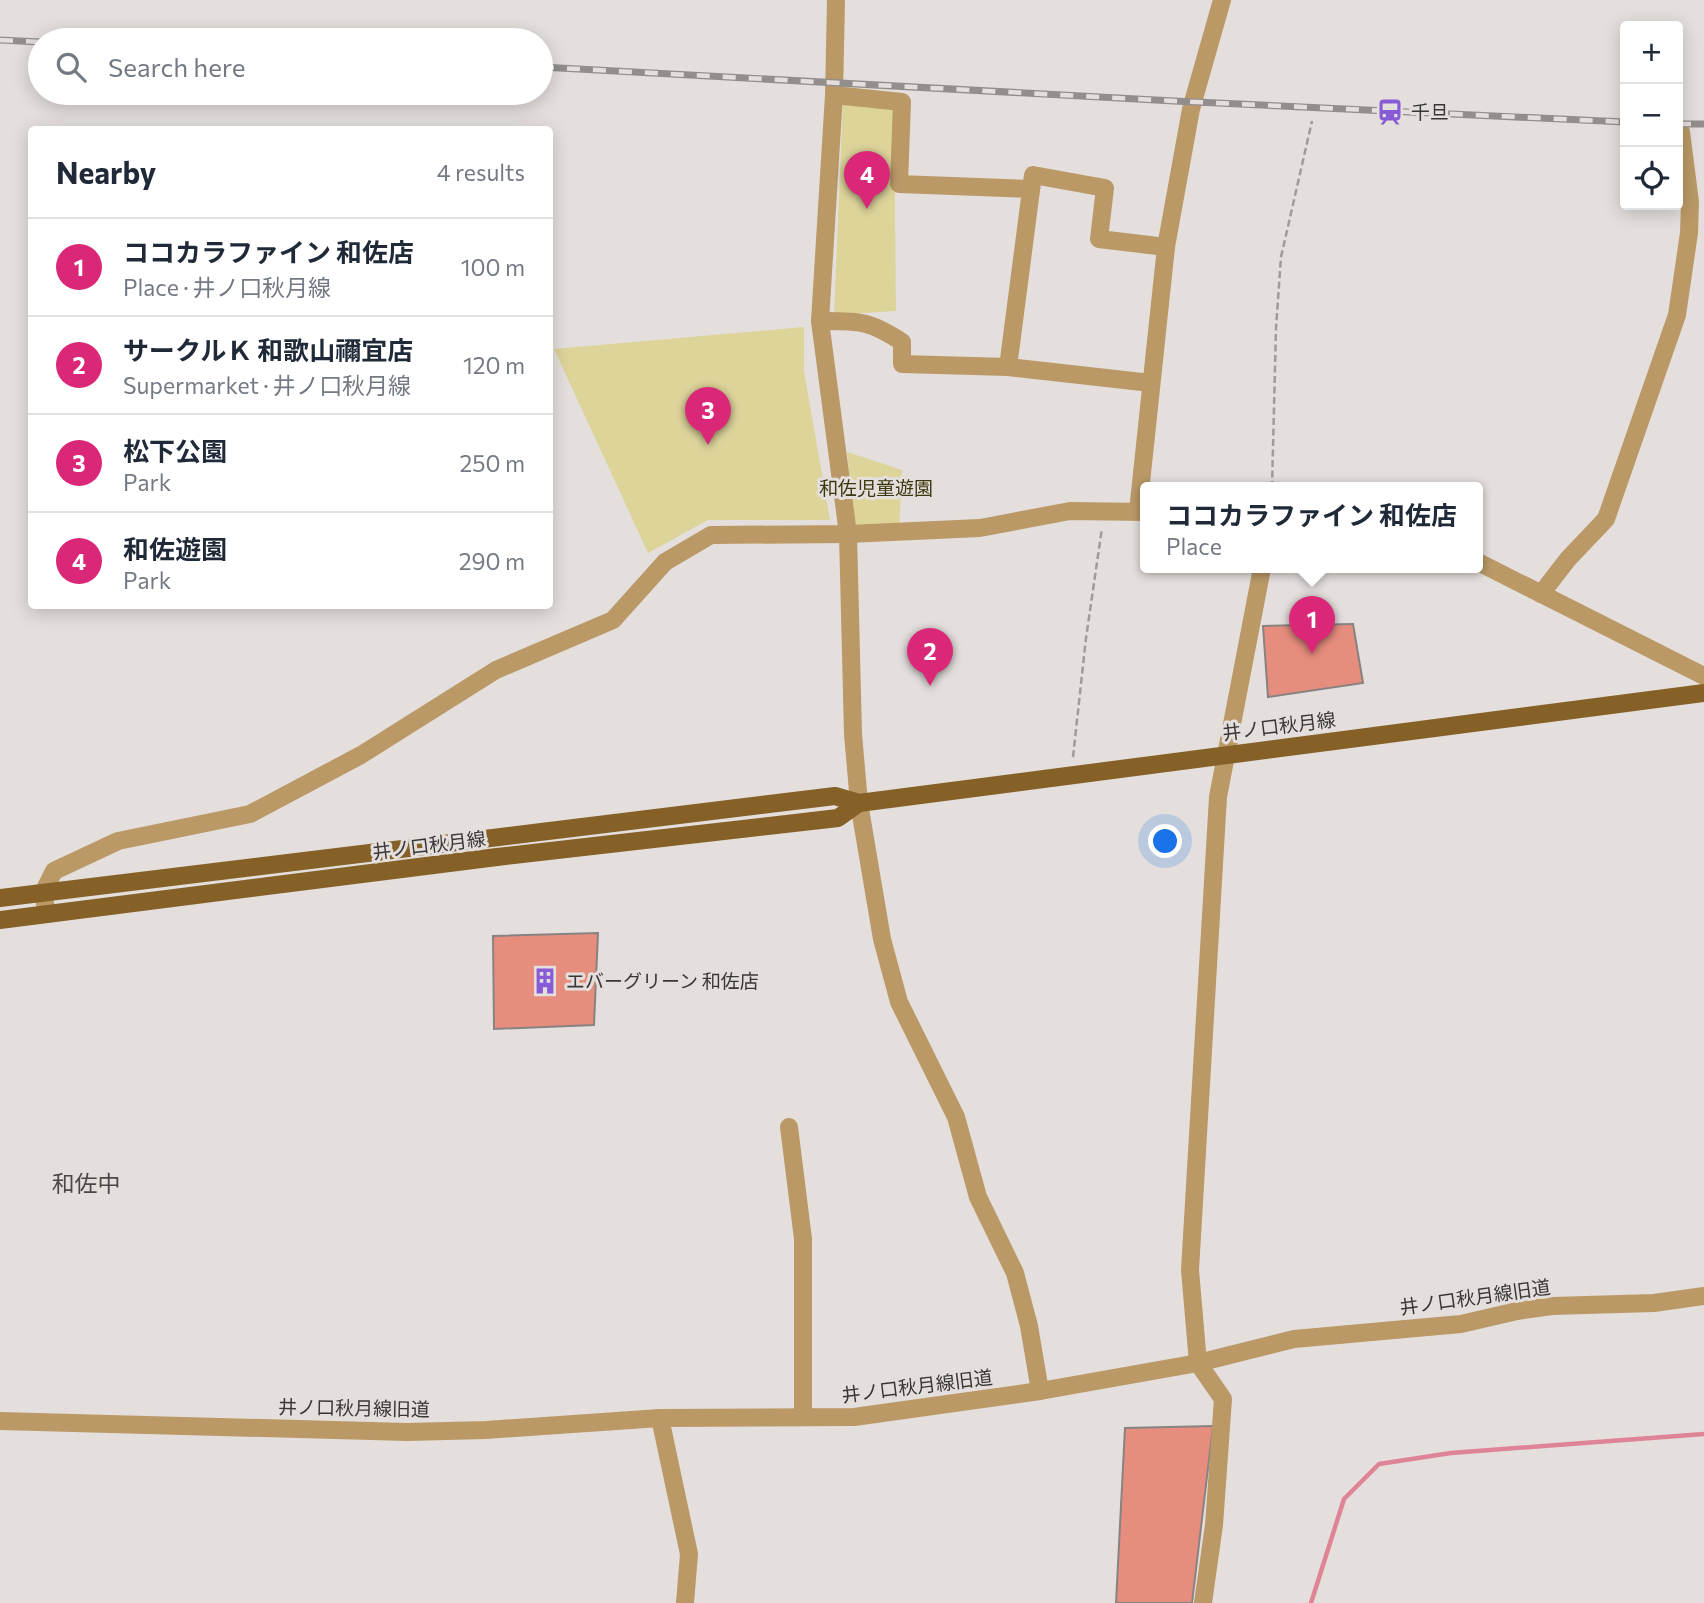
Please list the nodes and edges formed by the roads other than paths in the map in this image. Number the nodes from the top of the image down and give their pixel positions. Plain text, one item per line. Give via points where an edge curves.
1 (836, 0) edge
2 (1222, 0) edge
3 (834, 95) junction
4 (1683, 147) edge
5 (1031, 189) junction
6 (1166, 247) junction
7 (820, 321) junction
8 (1008, 367) junction
9 (1150, 383) junction
10 (1144, 482) edge
11 (1140, 512) edge
12 (848, 534) junction
13 (1483, 565) edge
14 (1261, 573) edge
15 (1541, 594) junction
16 (1704, 676) edge
17 (1704, 693) edge
18 (1226, 754) junction
19 (859, 803) junction
20 (43, 893) junction
21 (0, 898) edge
22 (47, 914) junction
23 (0, 920) edge
24 (789, 1127) dead end
25 (1704, 1296) edge
26 (1198, 1363) junction
27 (1040, 1391) junction
28 (803, 1417) junction
29 (660, 1418) junction
30 (0, 1421) edge
31 (685, 1603) edge
32 (1203, 1603) edge

1 - 3 street
2 - 6 street via 1191,109
3 - 5 street via 902,102 899,184
3 - 7 street
4 - 15 street via 1689,233 1676,315 1606,519
5 - 6 street via 1033,175 1105,188 1099,239
5 - 8 street
6 - 9 street
7 - 8 street via 860,321 883,330 902,342 902,364
7 - 12 street
8 - 9 street
9 - 10 street
11 - 12 street via 1070,511 980,528
12 - 19 street
12 - 20 street via 711,536 665,562 613,620 496,670 361,755 250,814 118,841 54,871
13 - 15 street
14 - 18 street
15 - 16 street
17 - 18 main road, 井ノ口秋月線
18 - 19 main road, 井ノ口秋月線
18 - 26 street via 1218,797 1190,1270
19 - 20 main road, 井ノ口秋月線 via 835,796
19 - 22 main road, 井ノ口秋月線 via 838,818
19 - 27 street via 882,939 899,1002 956,1117 978,1197 1015,1273
20 - 21 main road, 井ノ口秋月線
20 - 22 street
22 - 23 main road, 井ノ口秋月線
24 - 28 street via 803,1238
25 - 26 street, 井ノ口秋月線旧道 via 1654,1303 1552,1306 1461,1324 1294,1339
26 - 27 street, 井ノ口秋月線旧道
26 - 32 street via 1223,1399
27 - 28 street, 井ノ口秋月線旧道 via 854,1417
28 - 29 street, 井ノ口秋月線旧道
29 - 30 street, 井ノ口秋月線旧道 via 407,1432
29 - 31 street via 689,1554

